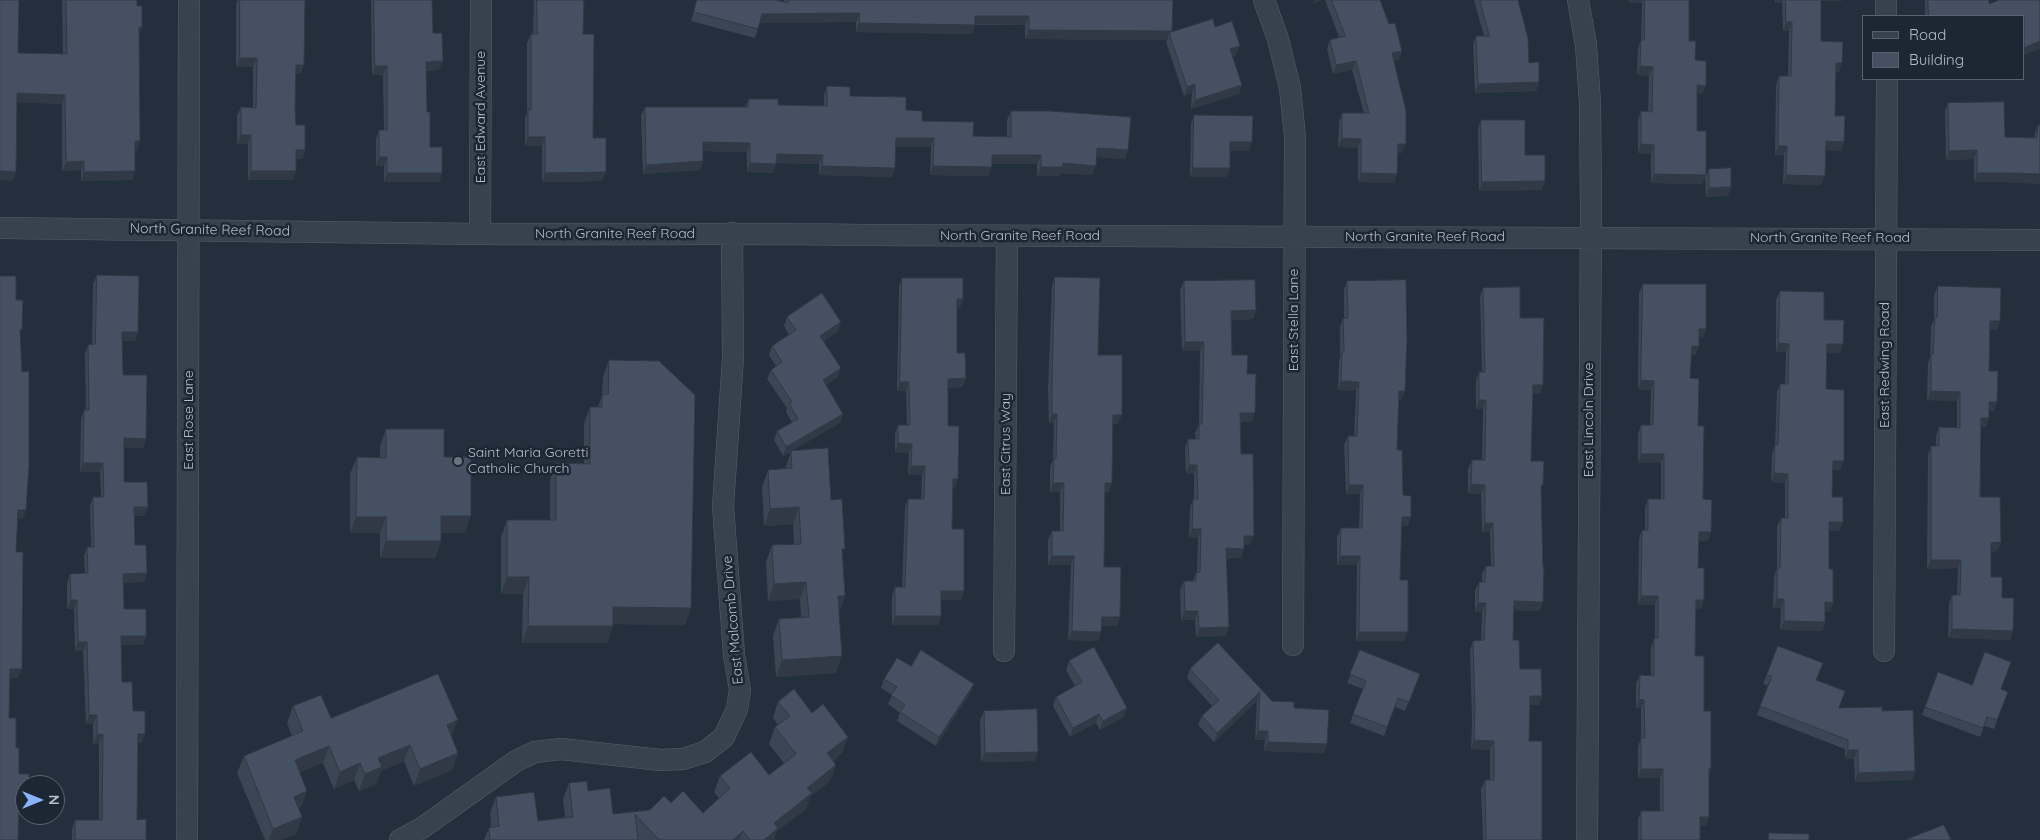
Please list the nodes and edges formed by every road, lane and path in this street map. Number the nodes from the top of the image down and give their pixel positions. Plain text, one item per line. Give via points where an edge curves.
1 (189, 0) edge
2 (481, 0) edge
3 (1264, 0) edge
4 (1578, 0) edge
5 (1886, 0) edge
6 (1886, 15) edge
7 (1887, 80) edge
8 (0, 228) edge
9 (189, 229) junction
10 (732, 233) junction
11 (480, 234) junction
12 (1006, 236) junction
13 (1294, 236) junction
14 (1590, 238) junction
15 (1886, 238) junction
16 (2040, 240) edge
17 (1293, 645) dead end
18 (1004, 651) dead end
19 (1884, 651) dead end
20 (187, 840) edge
21 (400, 840) edge
22 (1587, 840) edge

1 - 9 street, East Rose Lane
2 - 11 street, East Edward Avenue
3 - 13 street, East Stella Lane via 1290,88 1294,137
4 - 14 street, East Lincoln Drive via 1586,45 1590,104
5 - 6 street
7 - 15 street, East Redwing Road
8 - 9 street, North Granite Reef Road
9 - 11 street, North Granite Reef Road
9 - 20 street, East Rose Lane
10 - 11 street, North Granite Reef Road
10 - 12 street, North Granite Reef Road
10 - 21 street, East Malcomb Drive via 733,358 723,506 734,655 740,690 737,709 724,737 705,752 683,759 660,760 561,749 535,752 516,760 422,828
12 - 13 street, North Granite Reef Road
12 - 18 street, East Citrus Way
13 - 14 street, North Granite Reef Road
13 - 17 street, East Stella Lane
14 - 15 street, North Granite Reef Road
14 - 22 street, East Lincoln Drive
15 - 16 street, North Granite Reef Road
15 - 19 street, East Redwing Road

